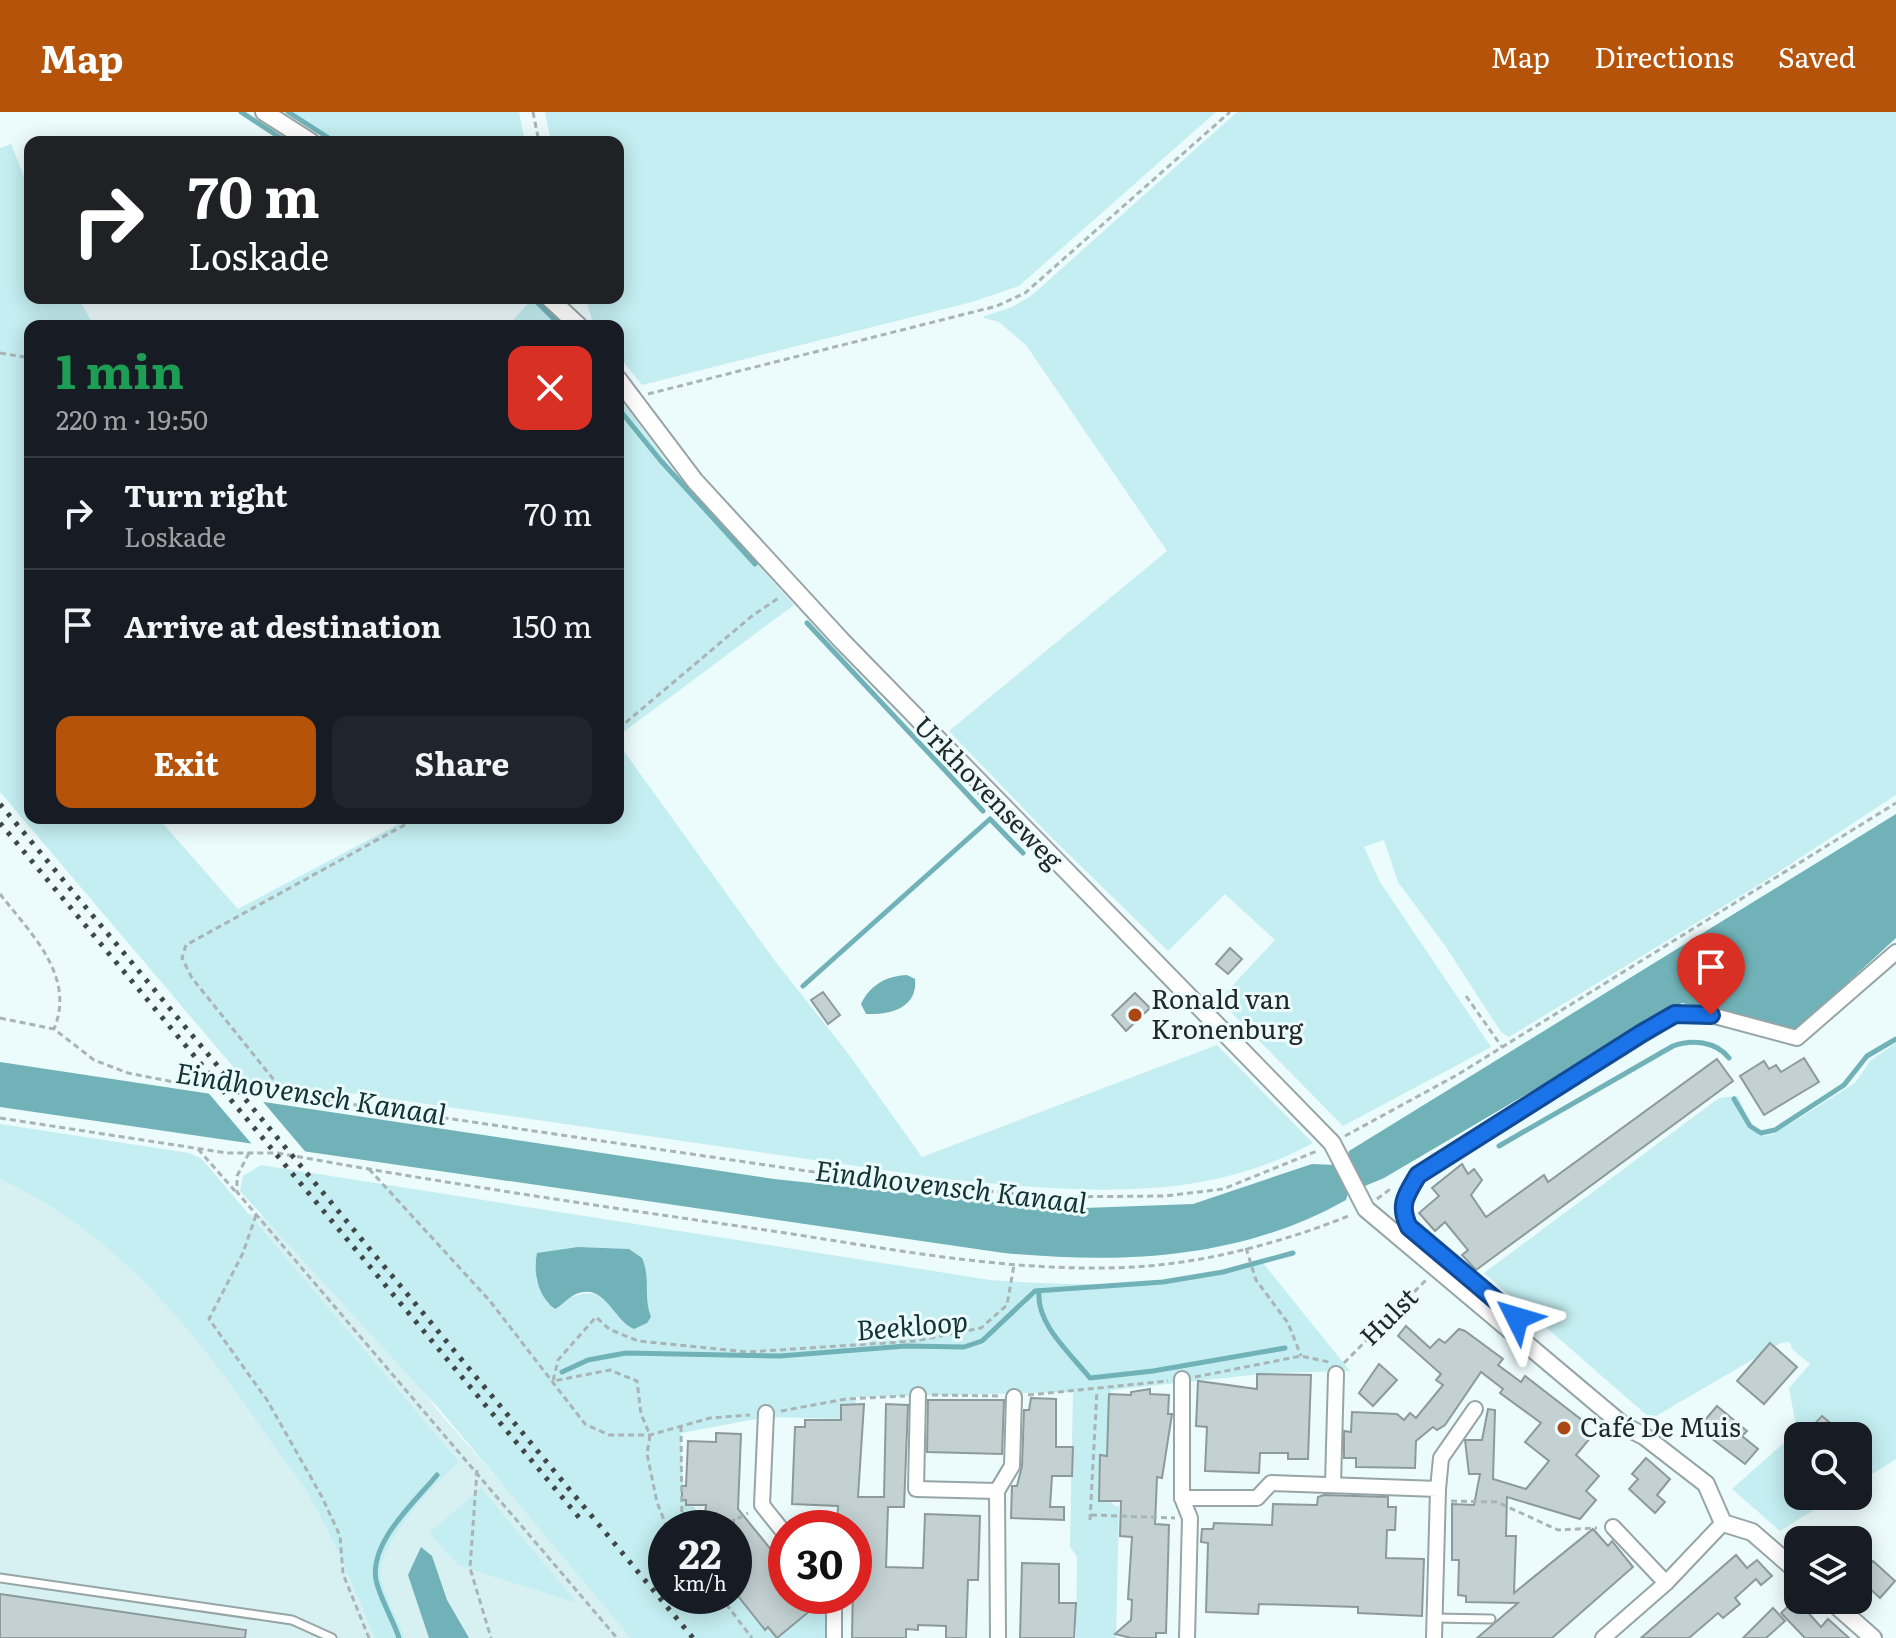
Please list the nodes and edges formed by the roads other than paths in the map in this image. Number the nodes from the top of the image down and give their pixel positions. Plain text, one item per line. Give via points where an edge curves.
1 (264, 112) edge
2 (302, 136) edge
3 (555, 304) edge
4 (573, 320) edge
5 (624, 387) edge
6 (1896, 952) edge
7 (1363, 1206) joint
8 (1518, 1336) junction
9 (1339, 1370) road end
10 (1182, 1379) road end
11 (918, 1395) road end
12 (1014, 1397) road end
13 (1475, 1409) dead end
14 (766, 1413) road end
15 (1333, 1484) junction
16 (997, 1491) junction
17 (1438, 1495) junction
18 (1182, 1498) junction
19 (768, 1512) edge
20 (1723, 1523) junction
21 (1613, 1527) road end
22 (1784, 1560) edge
23 (0, 1578) edge
24 (1666, 1583) junction
25 (834, 1614) edge
26 (1845, 1614) edge
27 (1434, 1618) junction
28 (1491, 1619) dead end
29 (1868, 1636) edge
30 (332, 1638) edge
31 (834, 1638) edge
32 (998, 1638) edge
33 (1187, 1638) edge
34 (1434, 1638) edge
35 (1603, 1638) edge

1 - 2 street
3 - 4 street
5 - 7 street, Urkhovenseweg via 695,481 794,589 1334,1146
6 - 8 street via 1797,1038 1711,1015 1675,1014 1418,1175 1403,1198 1402,1214 1409,1227 1517,1318
7 - 8 street, Hulst
8 - 20 street, Hulst via 1624,1426 1706,1484
9 - 15 street
10 - 18 street
11 - 16 street via 916,1489
12 - 16 street via 1012,1466
13 - 17 street via 1441,1458
14 - 19 street via 762,1505
15 - 17 street
15 - 18 street via 1271,1483 1257,1498
16 - 32 street
17 - 27 street
18 - 33 street via 1190,1518
20 - 22 street via 1752,1532
20 - 24 street
21 - 24 street
23 - 30 lane via 292,1620
24 - 35 street
25 - 31 street
26 - 29 street
27 - 28 lane
27 - 34 street

